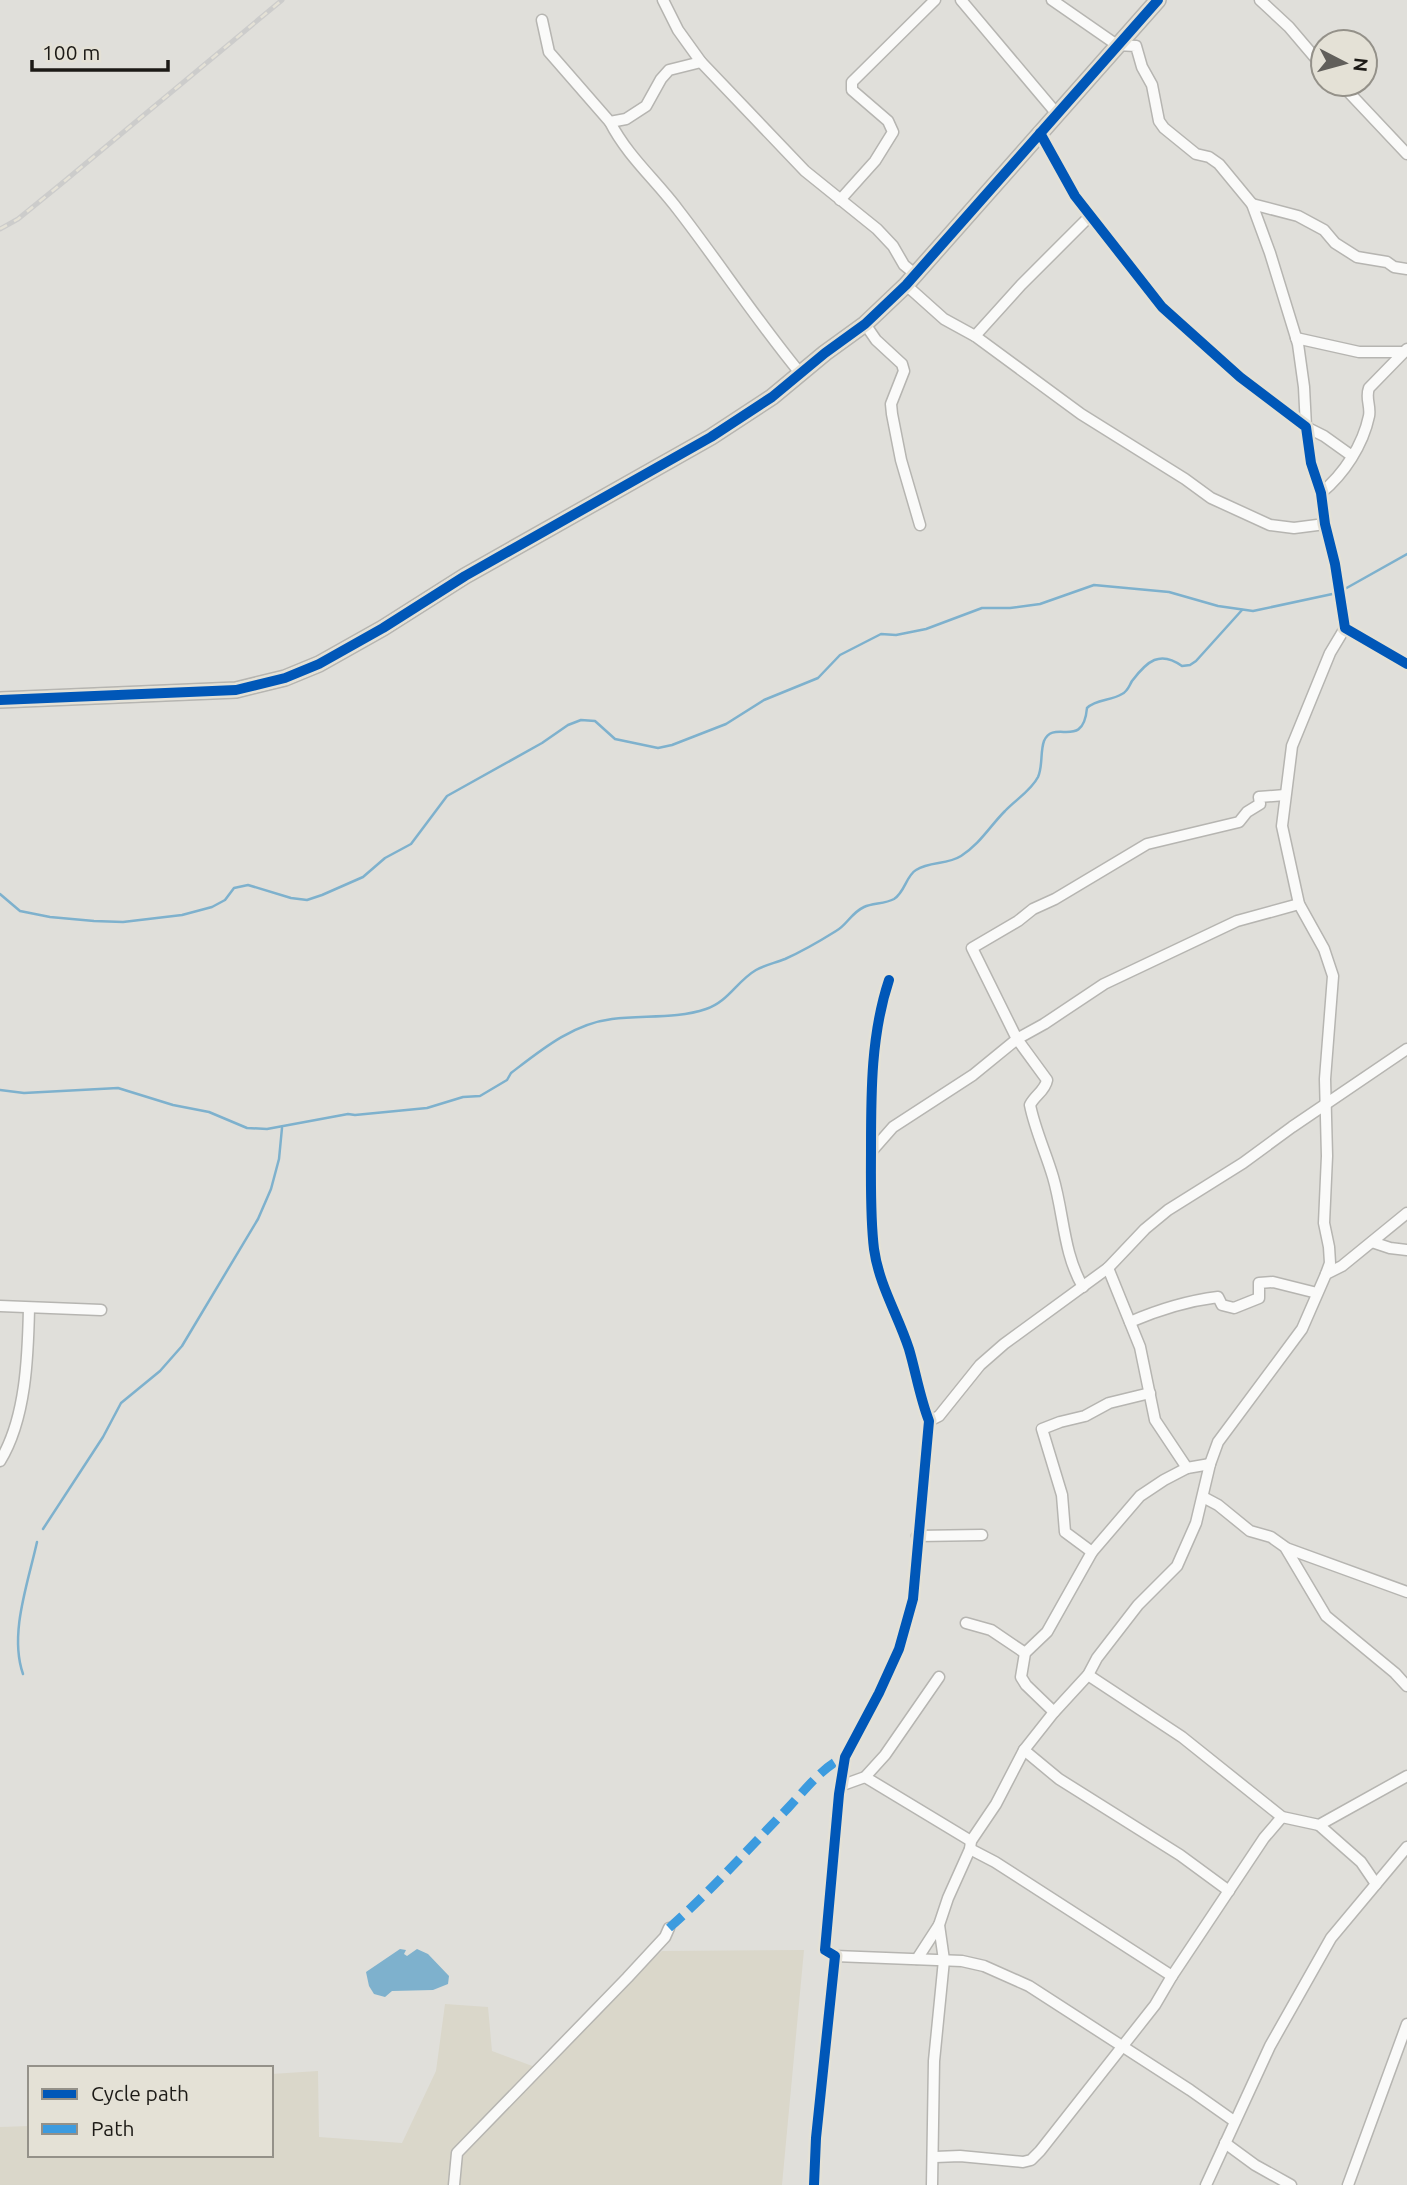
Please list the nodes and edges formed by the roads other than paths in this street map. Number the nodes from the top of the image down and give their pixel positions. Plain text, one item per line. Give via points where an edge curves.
1 (663, 0) edge
2 (935, 0) edge
3 (961, 0) edge
4 (1052, 0) edge
5 (1158, 0) edge
6 (1261, 0) edge
7 (541, 20) dead end
8 (1117, 45) junction
9 (1309, 50) edge
10 (701, 62) junction
11 (1354, 98) edge
12 (1057, 114) junction
13 (611, 122) junction
14 (1040, 133) junction
15 (1407, 154) edge
16 (840, 200) junction
17 (1252, 204) junction
18 (1091, 215) junction
19 (1407, 270) edge
20 (911, 279) junction
21 (865, 324) junction
22 (975, 336) junction
23 (1296, 338) junction
24 (1406, 350) edge
25 (800, 373) junction
26 (1306, 427) junction
27 (1352, 456) junction
28 (1321, 493) junction
29 (1325, 524) junction
30 (920, 525) dead end
31 (1345, 628) junction
32 (1407, 664) edge
33 (0, 699) edge
34 (1285, 794) junction
35 (1299, 904) junction
36 (889, 980) dead end
37 (1017, 1039) junction
38 (1404, 1053) edge
39 (1327, 1105) junction
40 (871, 1152) junction
41 (1407, 1213) edge
42 (1372, 1242) junction
43 (1407, 1250) edge
44 (1108, 1268) junction
45 (1326, 1274) junction
46 (1083, 1287) junction
47 (1317, 1293) junction
48 (0, 1306) edge
49 (29, 1308) junction
50 (101, 1310) dead end
51 (1130, 1322) junction
52 (1150, 1393) junction
53 (929, 1421) junction
54 (0, 1461) edge
55 (1210, 1464) junction
56 (1187, 1468) junction
57 (1203, 1497) junction
58 (982, 1535) dead end
59 (917, 1536) junction
60 (1285, 1548) junction
61 (1092, 1552) junction
62 (1407, 1592) edge
63 (966, 1623) dead end
64 (1025, 1653) junction
65 (1088, 1675) junction
66 (939, 1677) dead end
67 (1407, 1686) edge
68 (1055, 1712) junction
69 (1024, 1751) junction
70 (1407, 1776) edge
71 (864, 1777) junction
72 (841, 1786) junction
73 (1282, 1817) junction
74 (1319, 1825) junction
75 (970, 1845) junction
76 (1407, 1847) edge
77 (1376, 1884) junction
78 (1229, 1891) junction
79 (939, 1925) junction
80 (669, 1928) dead end
81 (835, 1956) junction
82 (917, 1959) junction
83 (944, 1960) junction
84 (1172, 1976) junction
85 (1407, 2025) edge
86 (1123, 2046) junction
87 (1234, 2121) junction
88 (1225, 2143) junction
89 (934, 2157) junction
90 (454, 2185) edge
91 (814, 2185) edge
92 (932, 2185) edge
93 (1206, 2185) edge
94 (1292, 2185) edge
95 (1348, 2185) edge

1 - 10 street
2 - 16 street via 852,82 852,89 888,121 893,132 875,161
3 - 12 street
4 - 8 street
5 - 8 street
6 - 9 street
7 - 13 street via 549,52
8 - 12 street
8 - 17 street via 1136,46 1164,128 1196,154 1219,164
10 - 13 street via 669,70 646,106 626,119
10 - 16 street via 805,171
11 - 15 street
12 - 14 street
13 - 25 street via 625,149 674,204
14 - 18 street via 1075,196
14 - 20 street
16 - 20 street via 877,229
17 - 19 street via 1308,221 1357,257
17 - 23 street
18 - 22 street
18 - 26 street via 1162,307 1240,377
20 - 21 street
20 - 22 street via 944,319
21 - 25 street
21 - 30 street via 904,371 891,404
22 - 29 street via 1081,414 1211,498 1270,525
23 - 24 street via 1359,352
23 - 26 street
24 - 27 street via 1366,393 1370,412
25 - 33 street via 711,437 465,576 383,628 285,678 236,690
26 - 27 street
26 - 28 street
27 - 28 street
28 - 29 street
29 - 31 street
31 - 32 street
31 - 34 street via 1292,746
34 - 35 street via 1282,826
34 - 37 street via 1259,797 1260,804 1239,822 1147,844 972,948
35 - 37 street via 1207,933 1104,984
35 - 39 street via 1333,976
36 - 40 street via 871,1076
37 - 40 street via 974,1075 893,1127
37 - 46 street via 1047,1080 1030,1105 1054,1179 1064,1237
38 - 39 street
39 - 44 street via 1168,1210
39 - 45 street
40 - 53 street via 873,1240 879,1271
41 - 42 street
42 - 43 street
42 - 45 street
44 - 46 street
44 - 51 street
45 - 47 street
46 - 53 street via 1004,1344 939,1416
47 - 51 street via 1259,1283 1259,1298 1234,1308 1222,1305 1218,1297 1162,1308
47 - 55 street via 1302,1329 1218,1442
48 - 49 street
49 - 50 street
49 - 54 street via 28,1362 15,1426
51 - 52 street
52 - 56 street via 1155,1420
52 - 61 street via 1042,1429 1062,1494 1065,1532
53 - 59 street
55 - 56 street
55 - 57 street
56 - 61 street via 1140,1496
57 - 60 street via 1250,1531 1271,1537
57 - 65 street via 1177,1566 1138,1605
58 - 59 street
59 - 72 street via 913,1599 899,1649 845,1757
60 - 62 street
60 - 67 street via 1326,1616
61 - 64 street via 1047,1632
63 - 64 street via 991,1630
64 - 68 street via 1021,1677
65 - 68 street
65 - 73 street via 1182,1737
66 - 71 street
68 - 69 street
69 - 75 street
69 - 78 street
70 - 74 street
71 - 72 street
71 - 75 street
72 - 81 street via 825,1941 825,1950
73 - 74 street
73 - 78 street
74 - 77 street via 1361,1862
75 - 79 street
75 - 84 street
76 - 77 street
77 - 87 street via 1331,1938
78 - 84 street
79 - 82 street
79 - 83 street
80 - 90 street via 627,1978 457,2153
81 - 82 street
81 - 91 street
82 - 83 street
83 - 86 street via 984,1966 1029,1986
83 - 89 street via 934,2061
84 - 86 street
85 - 95 street
86 - 87 street
86 - 89 street via 1031,2160
87 - 88 street
88 - 93 street
88 - 94 street
89 - 92 street

